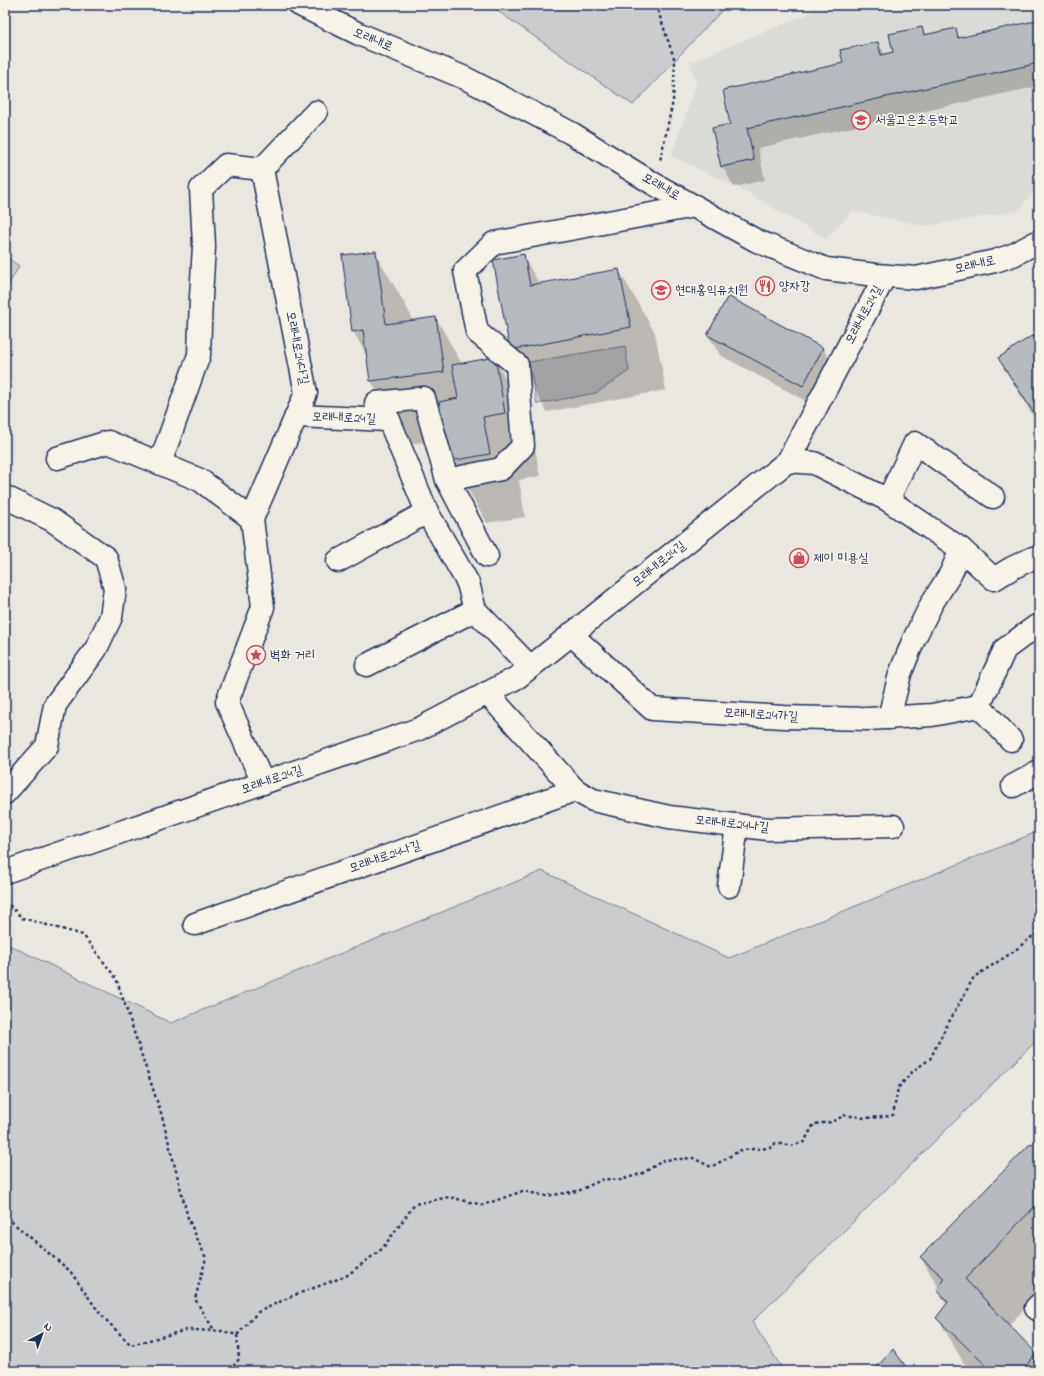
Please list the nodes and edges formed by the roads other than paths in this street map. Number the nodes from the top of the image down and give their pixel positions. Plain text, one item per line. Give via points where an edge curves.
1 (300, 5) edge
2 (316, 112) dead end
3 (262, 169) junction
4 (695, 206) junction
5 (1039, 241) edge
6 (885, 276) junction
7 (376, 403) dead end
8 (296, 416) junction
9 (57, 458) dead end
10 (788, 461) junction
11 (160, 463) junction
12 (447, 480) junction
13 (993, 497) dead end
14 (5, 498) edge
15 (888, 500) junction
16 (427, 512) junction
17 (252, 518) junction
18 (961, 549) junction
19 (487, 556) dead end
20 (1039, 558) edge
21 (338, 561) dead end
22 (475, 610) junction
23 (1039, 626) edge
24 (571, 634) junction
25 (367, 665) dead end
26 (530, 667) junction
27 (487, 693) junction
28 (979, 706) junction
29 (889, 718) junction
30 (1010, 740) dead end
31 (1039, 772) edge
32 (263, 783) junction
33 (1013, 786) dead end
34 (575, 790) junction
35 (5, 794) edge
36 (736, 825) junction
37 (893, 826) dead end
38 (5, 872) edge
39 (729, 886) dead end
40 (195, 924) dead end
41 (1039, 1305) edge
42 (1039, 1310) edge

1 - 4 street, 모래내로 via 359,34 465,78 571,133
2 - 3 street
3 - 8 street, 모래내로24다길 via 306,393
3 - 11 street via 226,165 201,189 204,246 199,355
4 - 6 street, 모래내로 via 757,241 826,269
4 - 12 street via 494,243 465,271 477,332 517,365 523,446 500,470
5 - 6 street, 모래내로 via 995,261 916,278
6 - 10 street, 모래내로24길
7 - 12 street via 424,398
8 - 16 street, 모래내로24길 via 389,420
8 - 17 street, 모래내로24다길
9 - 11 street via 108,442
10 - 15 street via 814,463
10 - 24 street, 모래내로24길
11 - 17 street via 200,480
12 - 19 street
13 - 15 street via 915,443
14 - 35 street via 52,520 106,558 115,589 111,617 96,649 55,706 47,746
15 - 18 street
16 - 21 street
16 - 22 street, 모래내로24길 via 468,583
17 - 32 street via 263,607 227,702
18 - 20 street via 994,579 1032,558
18 - 29 street via 951,573 914,639 900,674
22 - 25 street
22 - 26 street, 모래내로24길
23 - 28 street via 1005,649
24 - 26 street, 모래내로24길
24 - 29 street, 모래내로24가길 via 652,709 784,717
26 - 27 street, 모래내로24길 via 518,677
27 - 32 street, 모래내로24길 via 419,729
27 - 34 street, 모래내로24나길
28 - 29 street, 모래내로24가길 via 932,715
28 - 30 street
31 - 33 street
32 - 38 street, 모래내로24길
34 - 36 street, 모래내로24나길 via 593,800 670,817
34 - 40 street, 모래내로24나길
36 - 37 street, 모래내로24나길 via 768,829
36 - 39 street
41 - 42 street via 1036,1308

